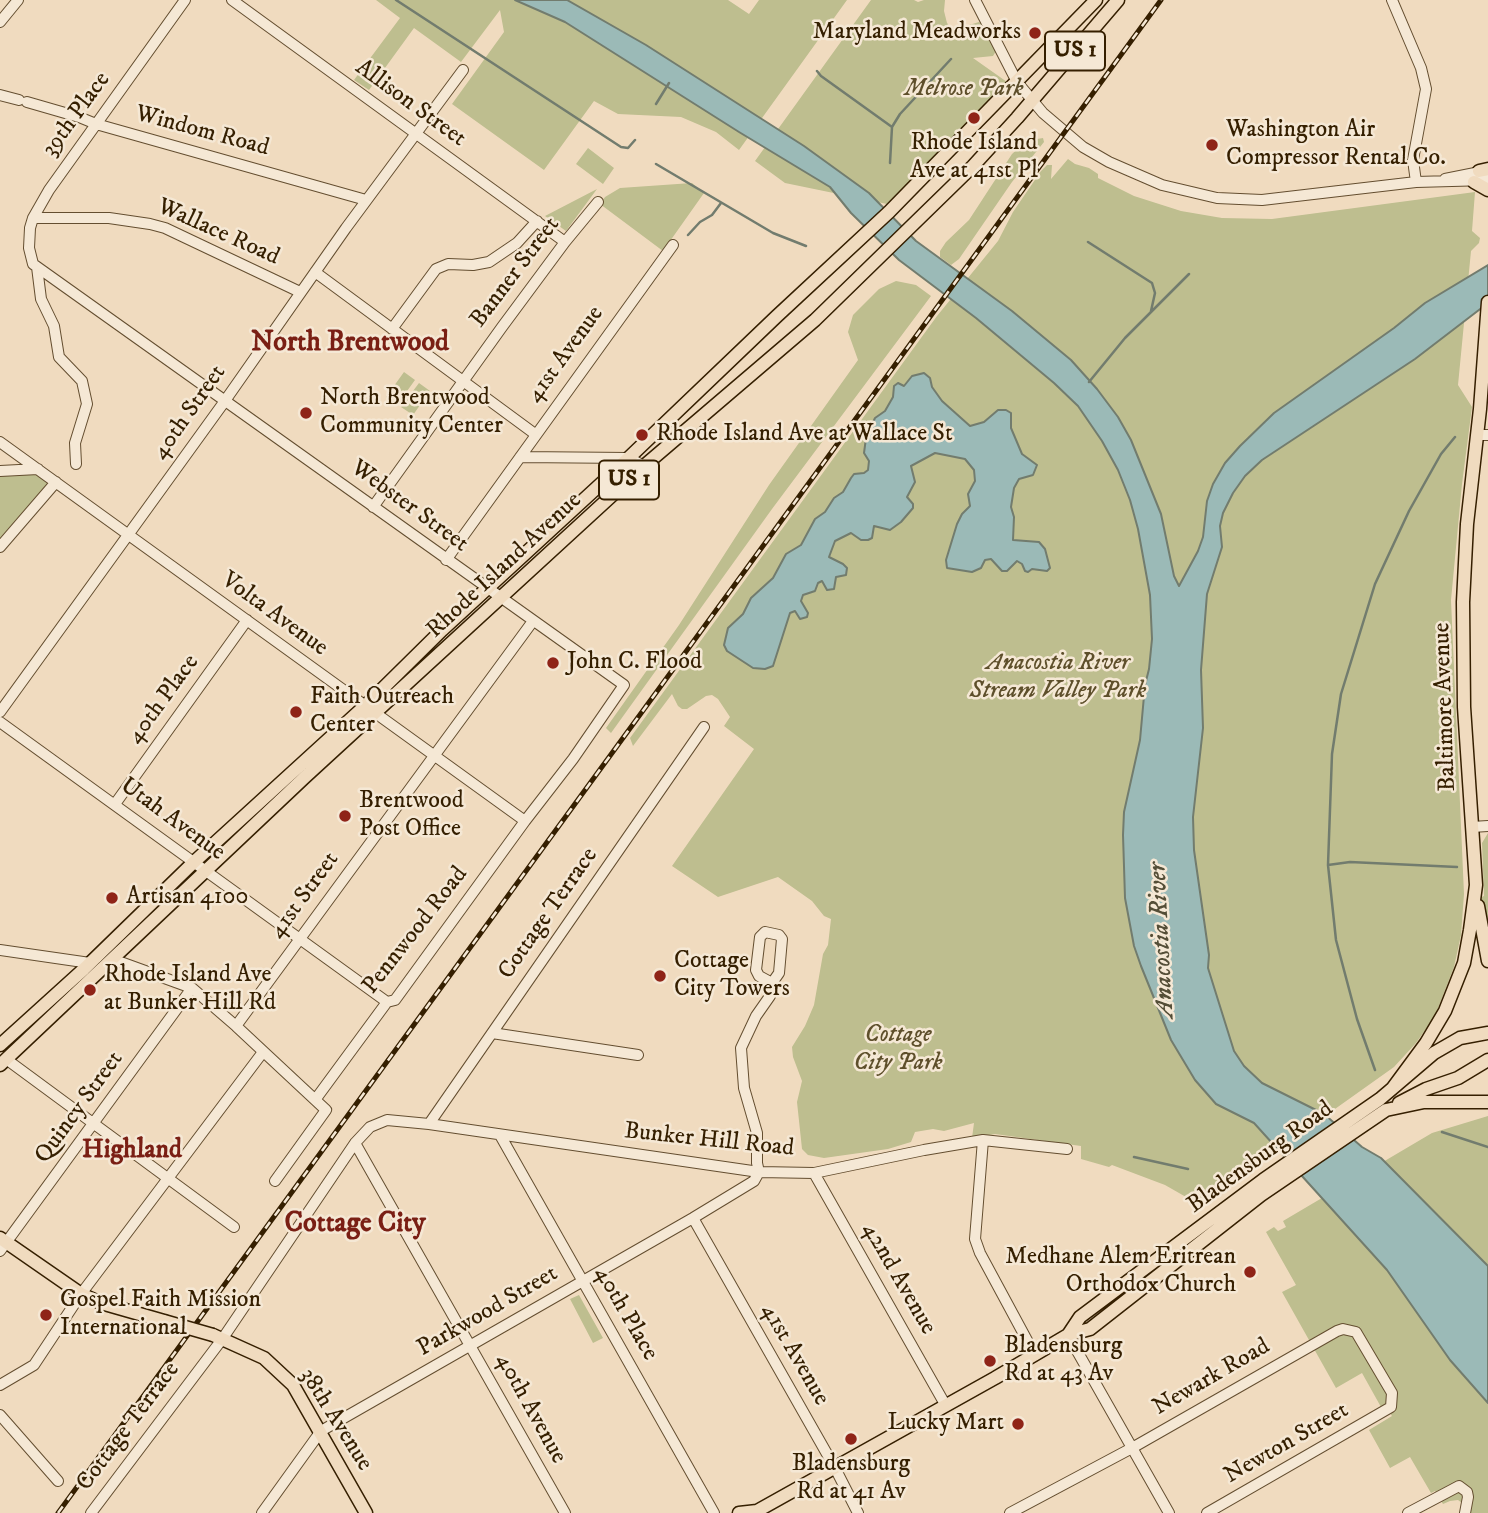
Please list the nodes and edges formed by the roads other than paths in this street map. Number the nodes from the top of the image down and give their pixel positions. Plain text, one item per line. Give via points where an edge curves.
1 (18, 0) edge
2 (185, 0) edge
3 (232, 0) edge
4 (975, 0) edge
5 (1118, 0) edge
6 (1392, 0) edge
7 (1092, 2) edge
8 (0, 22) edge
9 (463, 70) dead end
10 (1017, 82) junction
11 (0, 95) edge
12 (1032, 102) junction
13 (96, 124) junction
14 (416, 134) junction
15 (1483, 174) edge
16 (1416, 182) junction
17 (1488, 190) edge
18 (366, 200) junction
19 (598, 202) dead end
20 (33, 218) junction
21 (537, 221) junction
22 (565, 242) junction
23 (673, 245) dead end
24 (35, 266) junction
25 (315, 272) junction
26 (300, 292) junction
27 (1488, 302) edge
28 (392, 329) junction
29 (462, 381) junction
30 (226, 400) junction
31 (535, 434) junction
32 (1483, 435) edge
33 (0, 442) edge
34 (520, 457) junction
35 (629, 458) junction
36 (76, 464) dead end
37 (644, 466) junction
38 (38, 469) junction
39 (0, 471) edge
40 (56, 482) junction
41 (373, 507) junction
42 (128, 536) junction
43 (0, 547) edge
44 (446, 560) junction
45 (488, 589) junction
46 (502, 597) junction
47 (247, 620) junction
48 (533, 621) junction
49 (624, 685) joint
50 (370, 709) junction
51 (0, 712) edge
52 (0, 722) edge
53 (704, 727) dead end
54 (435, 754) junction
55 (115, 804) junction
56 (525, 821) junction
57 (1488, 826) edge
58 (1472, 827) junction
59 (194, 862) junction
60 (206, 871) junction
61 (1476, 885) junction
62 (299, 941) junction
63 (0, 950) edge
64 (112, 959) junction
65 (1488, 961) edge
66 (90, 963) junction
67 (772, 984) junction
68 (192, 988) junction
69 (387, 1002) junction
70 (236, 1026) junction
71 (492, 1033) junction
72 (1488, 1033) edge
73 (0, 1045) edge
74 (263, 1052) junction
75 (638, 1055) dead end
76 (1488, 1060) edge
77 (3, 1062) edge
78 (1392, 1089) junction
79 (315, 1100) junction
80 (1488, 1102) edge
81 (1386, 1110) junction
82 (1368, 1115) junction
83 (429, 1124) junction
84 (94, 1125) junction
85 (370, 1126) joint
86 (500, 1135) junction
87 (983, 1140) junction
88 (355, 1143) junction
89 (1067, 1149) dead end
90 (759, 1172) junction
91 (814, 1173) junction
92 (168, 1180) junction
93 (275, 1181) dead end
94 (693, 1218) junction
95 (234, 1227) dead end
96 (2, 1244) edge
97 (583, 1282) junction
98 (81, 1294) junction
99 (1068, 1335) junction
100 (218, 1337) junction
101 (471, 1345) junction
102 (1035, 1355) junction
103 (0, 1385) edge
104 (946, 1406) junction
105 (1388, 1411) joint
106 (0, 1415) edge
107 (321, 1431) junction
108 (1132, 1448) junction
109 (835, 1468) junction
110 (58, 1481) dead end
111 (757, 1512) edge
112 (91, 1513) edge
113 (262, 1513) edge
114 (366, 1513) edge
115 (565, 1513) edge
116 (714, 1513) edge
117 (739, 1513) edge
118 (858, 1513) edge
119 (1010, 1513) edge
120 (1168, 1513) edge
121 (1207, 1513) edge
122 (1408, 1513) edge
123 (1465, 1513) edge

1 - 8 street
2 - 13 street, 39th Place
3 - 14 street, Allison Street
4 - 10 street
5 - 12 main road, Rhode Island Avenue / US 1
6 - 16 street via 1426,89 1413,160
7 - 10 main road, Rhode Island Avenue / US 1
9 - 14 street, 40th Street
10 - 12 street
10 - 35 main road, Rhode Island Avenue / US 1 via 889,212
11 - 13 street, Windom Road
12 - 16 street via 1061,130 1109,162 1198,195 1284,199
12 - 37 main road, Rhode Island Avenue / US 1 via 973,166 814,320
13 - 18 street, Windom Road
13 - 20 street, 39th Place
14 - 18 street, 40th Street
14 - 21 street, Allison Street
15 - 16 street
15 - 17 main road
18 - 25 street, 40th Street
19 - 22 street, Banner Street
20 - 24 street, 39th Place via 29,248
20 - 26 street, Wallace Road via 109,218 165,228
21 - 22 street, Allison Street
21 - 28 street via 517,243 489,262 436,269
22 - 29 street, Banner Street
23 - 31 street, 41st Avenue
24 - 30 street, Webster Street
24 - 36 street, 39th Place via 59,357 82,382 87,404 75,443
25 - 26 street, 40th Street
25 - 28 street
26 - 30 street, 40th Street
27 - 32 main road, Baltimore Avenue
28 - 29 street
29 - 31 street
29 - 41 street, Banner Street
30 - 41 street, Webster Street
30 - 42 street, 40th Street
31 - 34 street, 41st Avenue
32 - 58 main road, Baltimore Avenue via 1467,524 1463,602
33 - 38 street, Volta Avenue
34 - 35 street
34 - 44 street, 41st Avenue
35 - 37 street
35 - 45 main road, Rhode Island Avenue / US 1
37 - 46 main road, Rhode Island Avenue / US 1
38 - 39 street
38 - 40 street, Volta Avenue
40 - 42 street, Volta Avenue
40 - 43 street
41 - 44 street, Webster Street
42 - 47 street, Volta Avenue
42 - 51 street, 40th Street
44 - 45 street, Webster Street
45 - 46 street, Webster Street
45 - 50 main road, Rhode Island Avenue / US 1 via 442,630
46 - 48 street, Webster Street
46 - 50 main road, Rhode Island Avenue / US 1
47 - 50 street, Volta Avenue
47 - 55 street, 40th Place
48 - 49 street, Webster Street
48 - 54 street, 41st Street
49 - 56 street, Pennwood Road
50 - 54 street, Volta Avenue
50 - 59 main road, Rhode Island Avenue / US 1
50 - 60 main road, Rhode Island Avenue / US 1
52 - 55 street, Utah Avenue
53 - 71 street, Cottage Terrace
54 - 56 street, Volta Avenue
54 - 62 street, 41st Street
55 - 59 street, Utah Avenue
56 - 69 street, Pennwood Road via 395,1000
57 - 58 street
58 - 61 main road, Baltimore Avenue
59 - 60 street, Utah Avenue
59 - 66 main road, Rhode Island Avenue / US 1
60 - 62 street, Utah Avenue
60 - 64 main road, Rhode Island Avenue / US 1
61 - 65 main road
61 - 78 main road, Baltimore Avenue via 1466,951 1451,1000
62 - 69 street, Utah Avenue
62 - 70 street, 41st Street
63 - 66 street
64 - 68 street
64 - 77 main road, Rhode Island Avenue / US 1
66 - 73 main road, Rhode Island Avenue / US 1
67 - 67 street via 779,973 782,939 765,932 760,937 756,970
67 - 90 street via 741,1048 744,1087 757,1133
68 - 70 street
68 - 84 street, Quincy Street
69 - 79 street, Pennwood Road
70 - 74 street
71 - 75 street
71 - 83 street, Cottage Terrace
72 - 78 main road, Bladensburg Road via 1446,1045
74 - 79 street
74 - 92 street
76 - 81 main road
77 - 84 street
78 - 82 main road, Bladensburg Road
79 - 93 street via 326,1110
80 - 81 main road, Bladensburg Road via 1424,1102
81 - 82 main road, Bladensburg Road
82 - 99 main road, Bladensburg Road via 1282,1174 1090,1329
83 - 85 street, Bunker Hill Road via 387,1120
83 - 86 street, Bunker Hill Road
84 - 92 street
84 - 96 street, Quincy Street
85 - 88 street, Cottage Terrace
86 - 90 street, Bunker Hill Road
86 - 97 street, 40th Place
87 - 89 street, Bunker Hill Road
87 - 91 street, Bunker Hill Road
87 - 102 street via 975,1239
88 - 100 street, Cottage Terrace
88 - 101 street, 40th Avenue
90 - 91 street, Bunker Hill Road
90 - 94 street, Parkwood Street via 754,1181
91 - 104 street, 42nd Avenue
92 - 95 street
92 - 98 street
94 - 97 street, Parkwood Street
94 - 109 street, 41st Avenue
96 - 98 main road, 38th Avenue
97 - 101 street, Parkwood Street
97 - 116 street, 40th Place
98 - 100 main road, 38th Avenue, bridge
98 - 103 street via 34,1365
99 - 102 main road, Bladensburg Road
99 - 108 street
100 - 107 main road, 38th Avenue via 264,1358 280,1372
100 - 112 street, Cottage Terrace
101 - 107 street, Parkwood Street
101 - 115 street, 40th Avenue
102 - 104 main road, Bladensburg Road
104 - 109 main road, Bladensburg Road
105 - 108 street, Newark Road via 1392,1393 1359,1336 1343,1329
105 - 121 street, Newton Street
106 - 110 street
107 - 113 street, Parkwood Street
107 - 114 main road, 38th Avenue
108 - 119 street, Newark Road
108 - 120 street
109 - 111 main road, Bladensburg Road
109 - 118 street, 41st Avenue
111 - 117 main road, Bladensburg Road
122 - 123 street via 1455,1486 1467,1492

